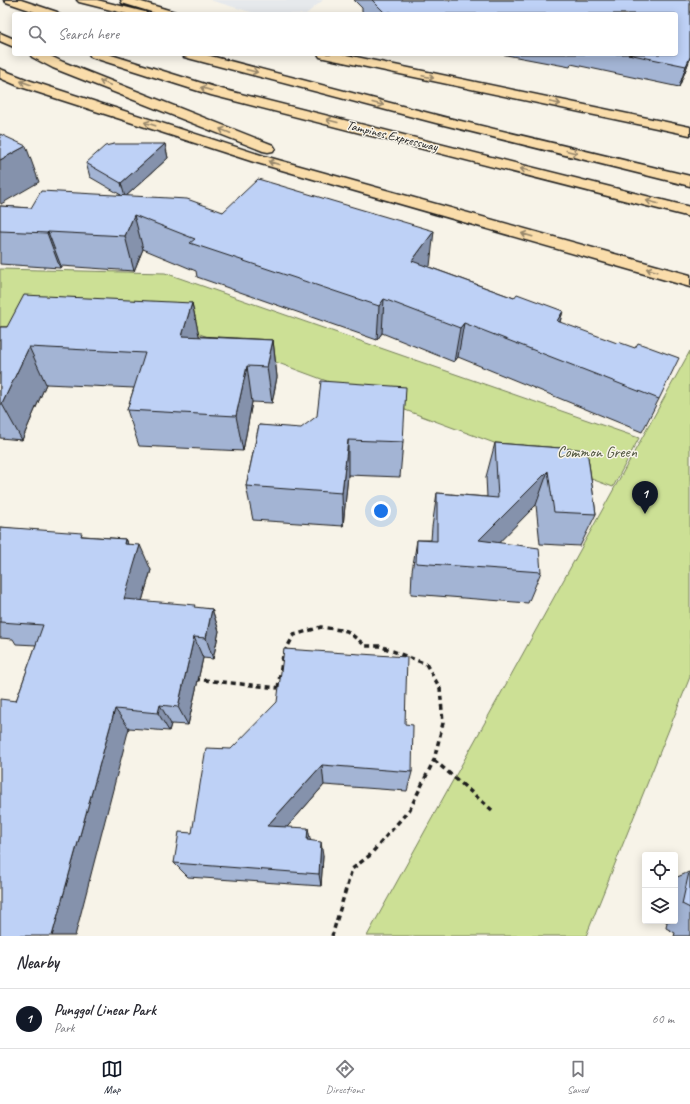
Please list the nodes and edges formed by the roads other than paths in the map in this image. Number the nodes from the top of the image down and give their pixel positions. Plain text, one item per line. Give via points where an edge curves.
1 (10, 0) edge
2 (83, 0) edge
3 (123, 0) edge
4 (47, 12) edge
5 (133, 12) edge
6 (164, 12) edge
7 (0, 37) edge
8 (12, 43) edge
9 (40, 56) edge
10 (101, 56) edge
11 (196, 56) edge
12 (334, 56) edge
13 (0, 73) edge
14 (690, 131) edge
15 (690, 181) edge
16 (690, 212) edge
17 (459, 216) junction
18 (690, 281) edge

1 - 4 highway
2 - 5 highway
3 - 6 highway
7 - 8 highway
17 -> 9 highway via 301,161
16 -> 10 highway, Tampines Expressway via 216,92
11 -> 15 highway, Tampines Expressway
12 -> 14 highway
17 -> 13 highway via 259,159
18 -> 17 highway

